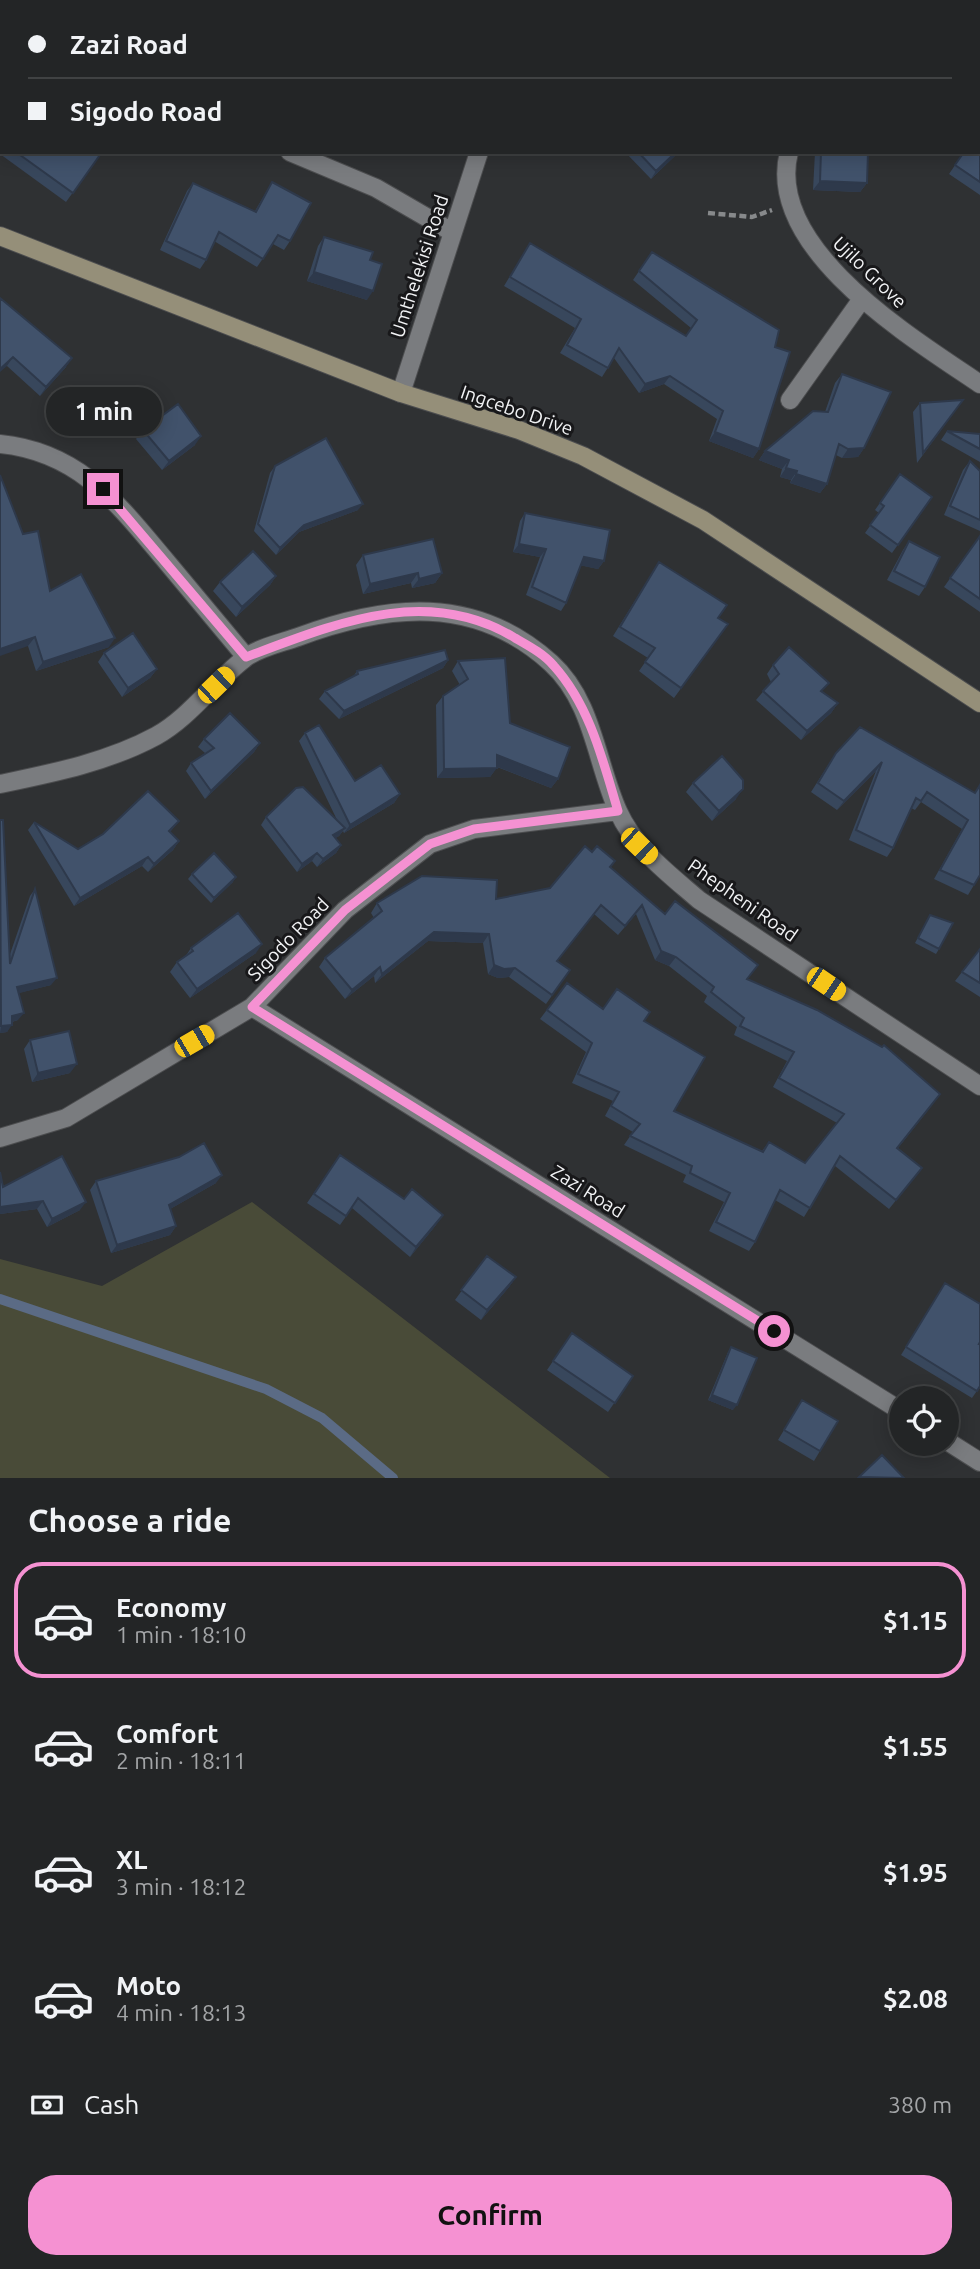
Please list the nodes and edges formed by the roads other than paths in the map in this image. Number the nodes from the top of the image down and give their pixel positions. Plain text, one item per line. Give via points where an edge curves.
1 (295, 154) edge
2 (478, 154) edge
3 (789, 154) edge
4 (452, 232) junction
5 (0, 236) edge
6 (862, 299) junction
7 (980, 384) edge
8 (401, 393) junction
9 (790, 400) dead end
10 (0, 444) edge
11 (246, 657) junction
12 (980, 703) edge
13 (0, 784) edge
14 (618, 811) junction
15 (252, 1007) junction
16 (980, 1086) edge
17 (0, 1138) edge
18 (889, 1404) edge
19 (959, 1449) edge
20 (980, 1462) edge

1 - 4 street via 376,188
2 - 4 street, Umthelekisi Road
3 - 6 street, Ujilo Grove via 788,183 797,219 812,244
4 - 8 street, Umthelekisi Road
5 - 8 main road, Ingcebo Drive
6 - 7 street, Ujilo Grove
6 - 9 street
8 - 12 main road, Ingcebo Drive via 555,444 674,503
10 - 11 street via 30,447 58,459 103,489
11 - 13 street, Phepheni Road via 159,735 117,754
11 - 14 street, Phepheni Road via 319,629 380,614 440,610 470,616 502,630 554,665 595,736
14 - 15 street, Sigodo Road via 474,829 430,844 345,910
14 - 16 street, Phepheni Road via 639,846 699,900
15 - 17 street, Sigodo Road via 66,1118
15 - 18 street, Zazi Road
19 - 20 street

